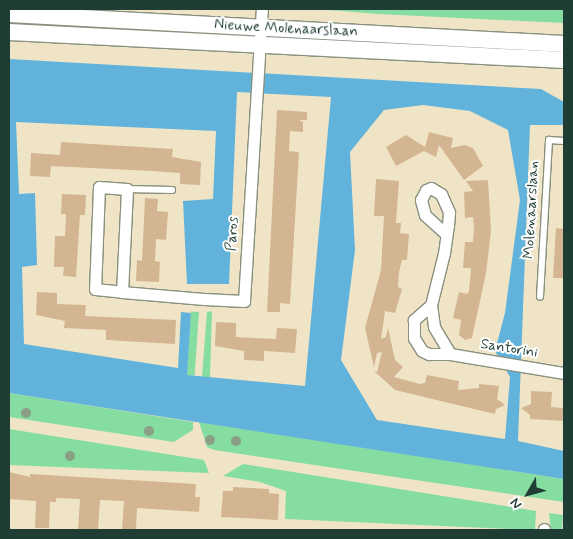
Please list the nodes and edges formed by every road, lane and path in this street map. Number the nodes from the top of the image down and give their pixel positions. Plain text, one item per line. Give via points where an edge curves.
1 (262, 9) edge
2 (9, 14) edge
3 (261, 28) junction
4 (9, 32) edge
5 (564, 44) edge
6 (260, 46) junction
7 (564, 60) edge
8 (564, 141) edge
9 (127, 189) junction
10 (172, 190) dead end
11 (446, 234) dead end
12 (122, 292) junction
13 (540, 297) dead end
14 (431, 305) junction
15 (450, 354) junction
16 (564, 372) edge

1 - 3 street, Paros
2 - 3 street, Nieuwe Molenaarslaan
3 - 5 street, Nieuwe Molenaarslaan
3 - 6 street, Paros
4 - 6 street, Nieuwe Molenaarslaan
6 - 7 street, Nieuwe Molenaarslaan
6 - 12 street, Paros via 244,301
8 - 13 lane, Molenaarslaan via 549,140
9 - 10 lane, Paros
9 - 12 street
9 - 12 street, Paros via 99,187 95,289
11 - 14 street
14 - 15 street via 434,327
14 - 15 street, Santorini via 414,320 414,338 422,351
15 - 16 street, Santorini

